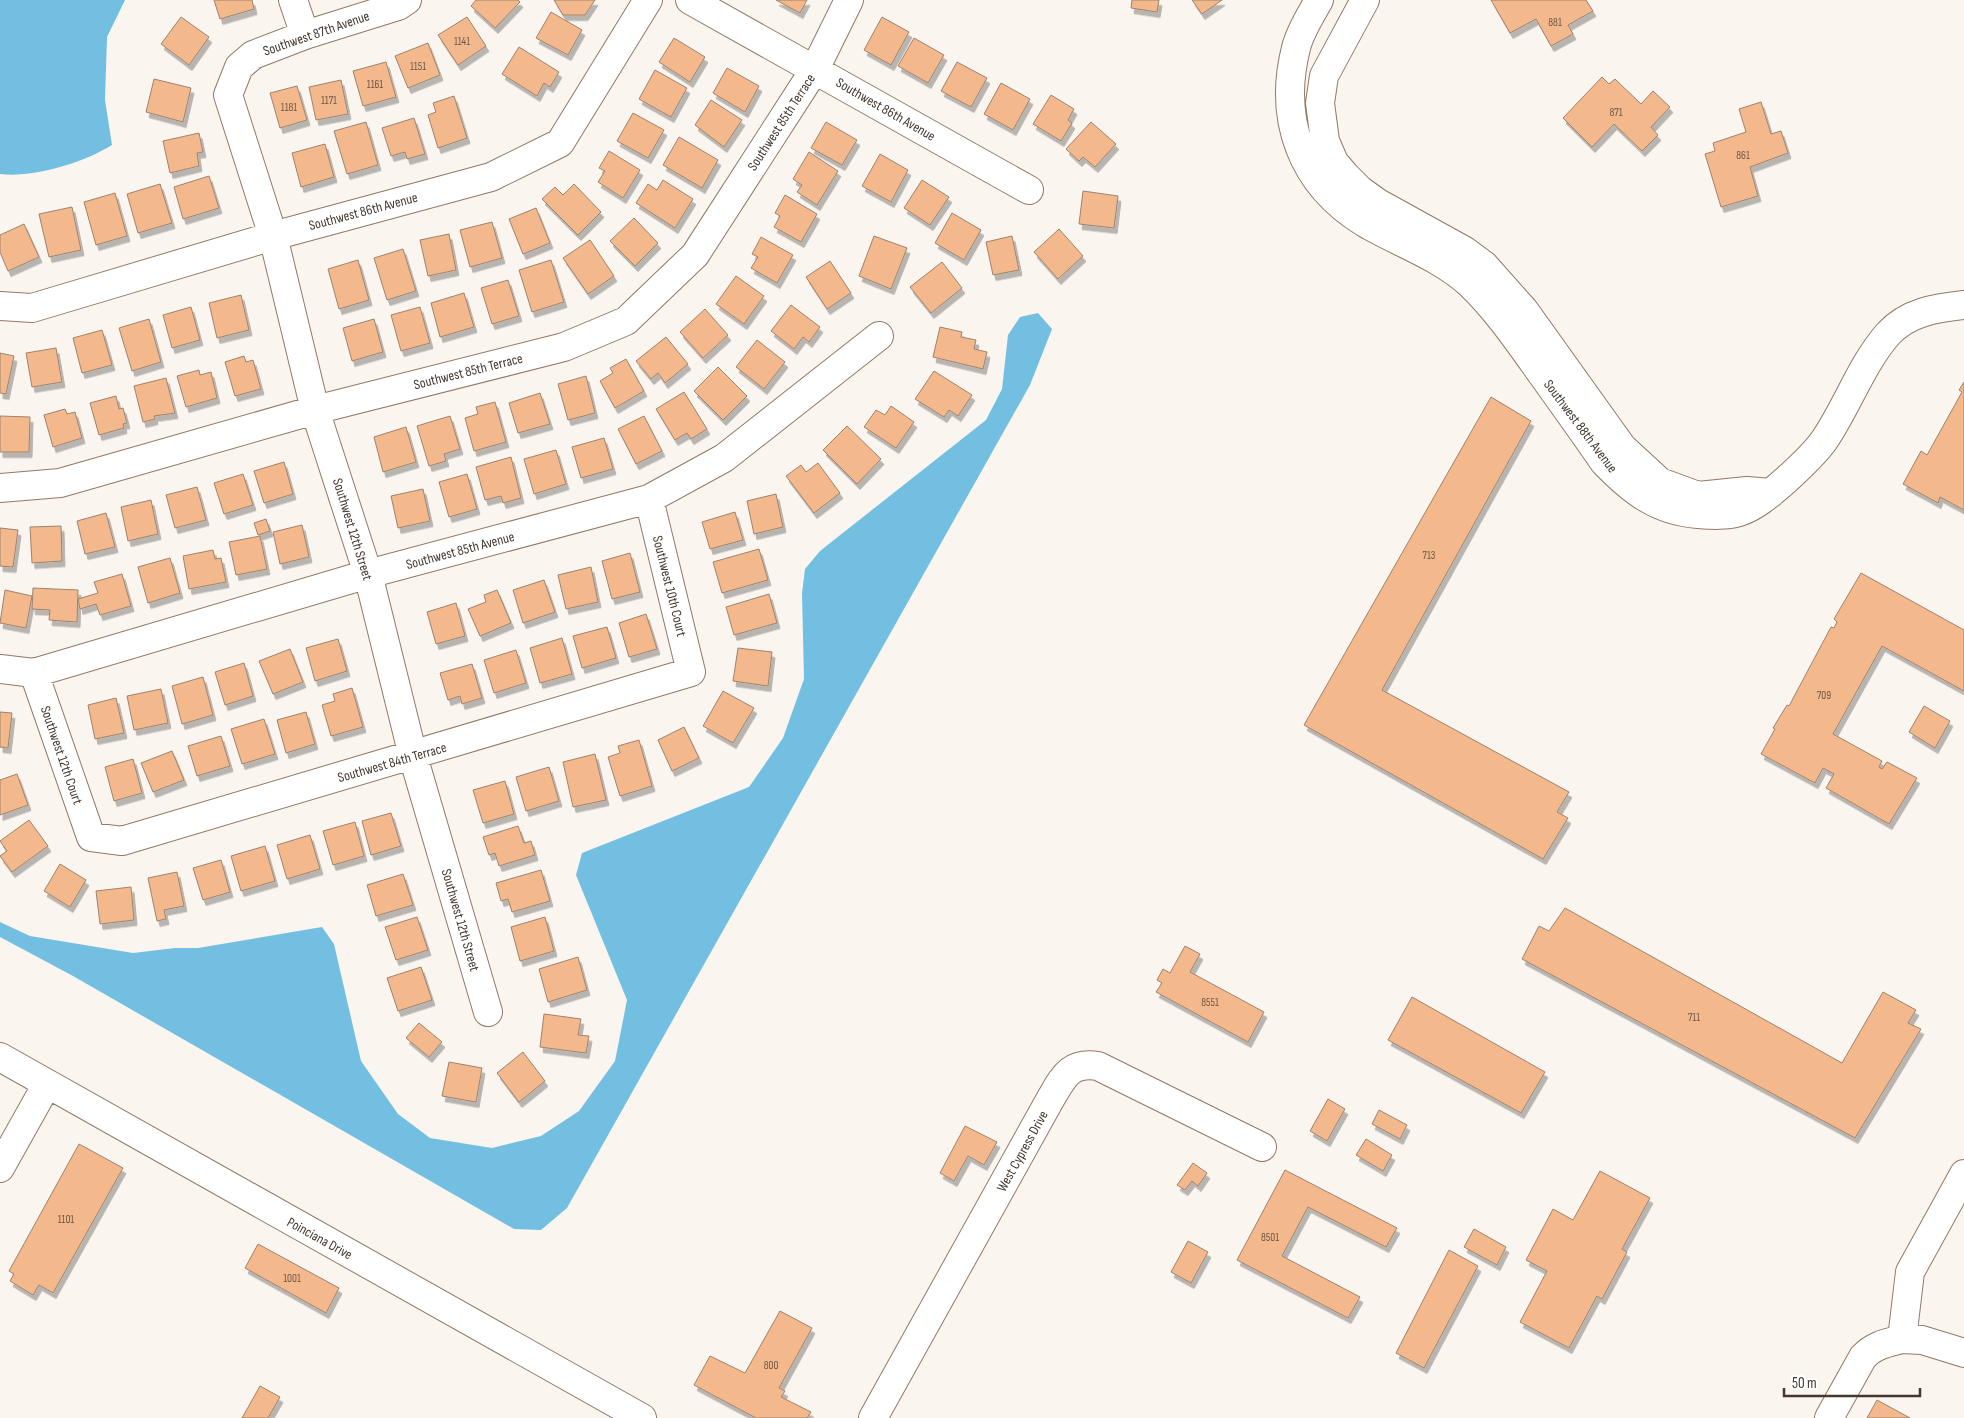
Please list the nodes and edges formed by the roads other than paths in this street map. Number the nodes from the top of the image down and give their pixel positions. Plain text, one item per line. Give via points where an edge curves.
1 (294, 0) edge
2 (407, 0) edge
3 (648, 0) edge
4 (690, 0) edge
5 (849, 0) edge
6 (1319, 0) edge
7 (1361, 1) edge
8 (305, 34) junction
9 (253, 55) joint
10 (815, 69) junction
11 (1335, 183) junction
12 (1029, 190) dead end
13 (273, 236) junction
14 (0, 306) edge
15 (1964, 306) edge
16 (879, 336) dead end
17 (315, 410) junction
18 (0, 488) edge
19 (649, 499) junction
20 (368, 574) junction
21 (0, 669) edge
22 (691, 672) joint
23 (34, 673) junction
24 (413, 756) junction
25 (91, 837) joint
26 (488, 1012) dead end
27 (0, 1057) edge
28 (47, 1084) junction
29 (1262, 1147) dead end
30 (0, 1168) edge
31 (1964, 1174) edge
32 (1902, 1340) junction
33 (1964, 1353) edge
34 (642, 1418) edge
35 (873, 1418) edge
36 (1829, 1418) edge

1 - 8 street
2 - 8 street, Southwest 87th Avenue via 398,6
3 - 13 street, Southwest 86th Avenue via 560,143 491,177
4 - 10 street, Southwest 86th Avenue
5 - 10 street, Southwest 85th Terrace
6 - 11 street, Southwest 88th Avenue via 1296,46 1289,84 1290,107 1300,153
7 - 11 street, Southwest 88th Avenue via 1324,76 1320,103 1325,141 1334,162
8 - 9 street, Southwest 87th Avenue
9 - 13 street, Southwest 12th Street via 238,67 228,95
10 - 12 street, Southwest 86th Avenue
10 - 17 street, Southwest 85th Terrace via 695,254 626,320 564,347
11 - 15 street, Southwest 88th Avenue via 1352,215 1452,270 1505,305 1622,447 1688,504 1748,491 1771,493 1825,439 1868,362 1888,334 1901,323 1936,307
13 - 14 street, Southwest 86th Avenue via 32,308
13 - 17 street, Southwest 12th Street
16 - 19 street, Southwest 85th Avenue via 724,458
17 - 18 street, Southwest 85th Terrace via 60,483
17 - 20 street, Southwest 12th Street
19 - 20 street, Southwest 85th Avenue
19 - 22 street, Southwest 10th Court
20 - 23 street, Southwest 85th Avenue
20 - 24 street, Southwest 12th Street
21 - 23 street, Southwest 85th Avenue
22 - 24 street, Southwest 84th Terrace
23 - 25 street, Southwest 12th Court
24 - 25 street, Southwest 84th Terrace via 122,841
24 - 26 street, Southwest 12th Street
27 - 28 street, Poinciana Drive
28 - 30 street
28 - 34 street, Poinciana Drive
29 - 35 street, West Cypress Drive via 1098,1066 1078,1065 1065,1074
31 - 32 street via 1910,1272
32 - 33 street via 1922,1340
32 - 36 street via 1881,1344 1863,1357

